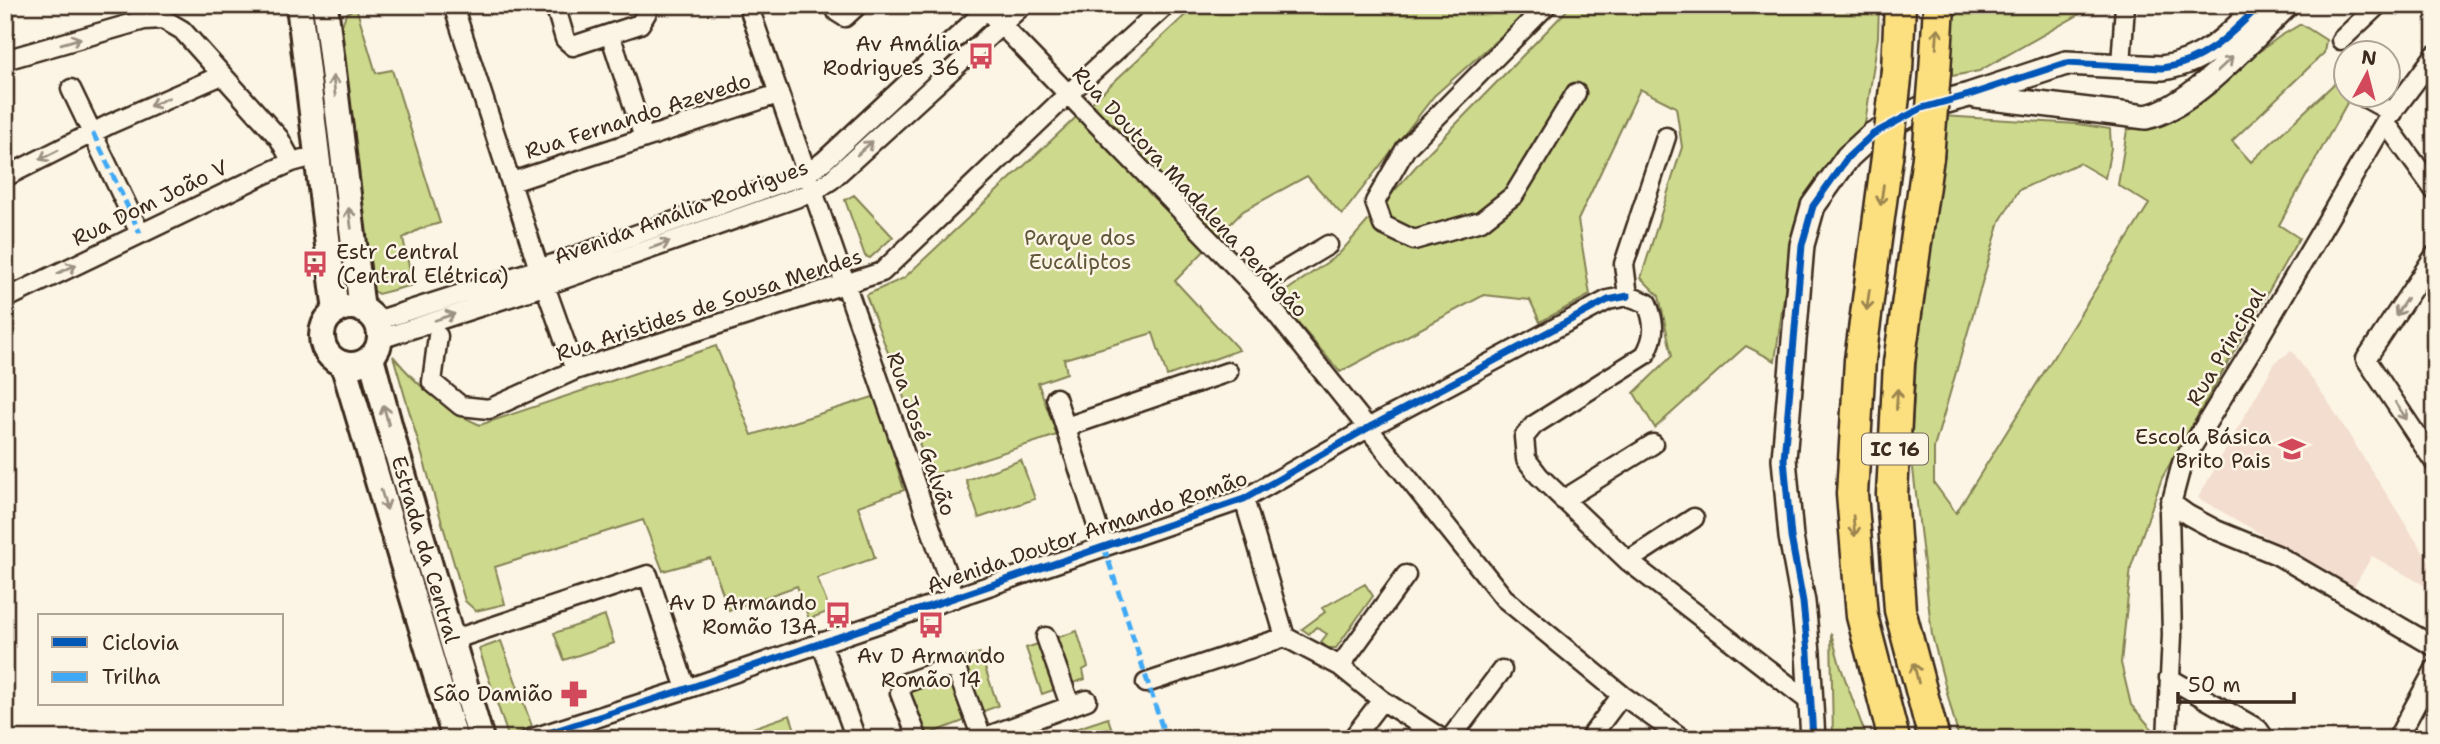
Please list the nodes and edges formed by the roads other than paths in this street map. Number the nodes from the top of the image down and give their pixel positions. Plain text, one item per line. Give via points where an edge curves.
1 (325, 5) edge
2 (453, 5) edge
3 (555, 5) edge
4 (645, 5) edge
5 (748, 5) edge
6 (835, 5) edge
7 (858, 5) edge
8 (1023, 5) edge
9 (1166, 5) edge
10 (1548, 5) edge
11 (1900, 5) edge
12 (1939, 5) edge
13 (2125, 5) edge
14 (2260, 5) edge
15 (2287, 5) edge
16 (2378, 5) edge
17 (987, 7) edge
18 (303, 13) edge
19 (1001, 25) junction
20 (610, 34) junction
21 (2343, 38) edge
22 (2435, 55) edge
23 (5, 60) edge
24 (2066, 63) junction
25 (2121, 65) junction
26 (2162, 68) junction
27 (222, 75) junction
28 (71, 89) dead end
29 (1576, 93) dead end
30 (778, 94) junction
31 (1067, 95) junction
32 (1969, 95) junction
33 (2062, 107) junction
34 (2173, 107) junction
35 (2378, 108) edge
36 (2389, 117) junction
37 (93, 133) junction
38 (1666, 137) dead end
39 (645, 138) junction
40 (342, 154) junction
41 (317, 157) junction
42 (292, 162) junction
43 (807, 174) junction
44 (5, 177) edge
45 (512, 182) junction
46 (2435, 191) edge
47 (813, 192) junction
48 (140, 233) junction
49 (1328, 245) dead end
50 (2435, 255) edge
51 (542, 277) junction
52 (845, 284) junction
53 (1256, 288) junction
54 (1628, 296) junction
55 (5, 299) edge
56 (336, 312) junction
57 (372, 332) junction
58 (438, 336) dead end
59 (343, 365) junction
60 (575, 370) junction
61 (1228, 372) dead end
62 (1056, 398) dead end
63 (1066, 427) junction
64 (1366, 429) junction
65 (1653, 444) dead end
66 (2435, 463) edge
67 (1244, 499) junction
68 (1563, 500) junction
69 (2170, 502) junction
70 (1694, 518) dead end
71 (1104, 547) junction
72 (1628, 561) junction
73 (1406, 575) dead end
74 (955, 598) junction
75 (1046, 637) dead end
76 (1285, 637) junction
77 (452, 640) junction
78 (821, 642) junction
79 (2435, 647) edge
80 (1340, 666) junction
81 (2435, 669) edge
82 (1502, 670) dead end
83 (2169, 678) junction
84 (1146, 683) dead end
85 (686, 689) junction
86 (1622, 695) junction
87 (1382, 700) junction
88 (1810, 702) junction
89 (981, 738) edge
90 (455, 739) edge
91 (481, 739) edge
92 (530, 739) edge
93 (856, 739) edge
94 (918, 739) edge
95 (1352, 739) edge
96 (1442, 739) edge
97 (1450, 739) edge
98 (1589, 739) edge
99 (1684, 739) edge
100 (1813, 739) edge
101 (1894, 739) edge
102 (1934, 739) edge
103 (2167, 739) edge
104 (2265, 739) edge
105 (2397, 739) edge

40 -> 1 main road, Estrada da Central
2 - 45 street
3 - 20 street via 565,39 573,46
4 - 20 street via 647,12 640,24
5 - 30 street, Rua José Galvão
6 - 7 street via 845,17
8 - 19 street, Avenida Amália Rodrigues
9 - 31 street, Rua Aristides de Sousa Mendes
10 - 29 street via 1406,148 1375,202 1382,225 1413,240 1481,221 1514,195
11 -> 101 highway, IC 16, bridge via 1897,71 1860,360 1852,494 1862,616
102 -> 12 highway, IC 16, bridge via 1900,610 1892,494 1899,363 1928,158
13 - 25 street
14 - 26 street via 2206,54
34 -> 15 street via 2221,69
16 - 21 street
17 - 19 street, Rua Doutora Madalena Perdigão
17 - 43 street, Avenida Amália Rodrigues
18 - 41 main road
19 - 31 street, Rua Doutora Madalena Perdigão
47 -> 19 street, Avenida Amália Rodrigues
20 - 39 street
22 - 36 street, Rua Principal
23 -> 27 street via 144,20 163,19 182,30
24 - 25 street
24 - 32 street
24 - 33 street via 2055,72 2053,85
25 - 26 street
26 - 34 street via 2176,78 2179,92
27 -> 37 street
27 - 42 street via 279,138
28 - 37 street
30 - 39 street, Rua Fernando Azevedo
30 - 43 street, Rua José Galvão
31 - 52 street, Rua Aristides de Sousa Mendes via 882,272
31 - 53 street, Rua Doutora Madalena Perdigão
32 - 33 street
32 - 88 street via 1922,108 1873,134 1848,158 1813,206 1802,245 1783,459 1804,615
33 - 34 street via 2146,117
35 - 36 street
36 - 46 street
36 - 69 street, Rua Principal via 2182,463
37 -> 44 street
37 - 48 street
38 - 54 street via 1624,264
39 - 45 street, Rua Fernando Azevedo
40 - 41 main road
57 -> 40 main road, Estrada da Central
41 - 42 street, Rua Dom João V
41 - 56 main road
42 - 48 street, Rua Dom João V
43 - 47 street, Rua José Galvão
43 - 51 street, Avenida Amália Rodrigues
45 - 51 street
51 -> 47 street, Avenida Amália Rodrigues
47 - 52 street, Rua José Galvão
55 -> 48 street, Rua Dom João V
49 - 53 street
50 -> 66 street via 2366,359
51 - 57 street, Avenida Amália Rodrigues
51 - 60 street
52 - 60 street, Rua Aristides de Sousa Mendes
52 - 74 street, Rua José Galvão
53 - 64 street, Rua Doutora Madalena Perdigão
54 - 64 street, Avenida Doutor Armando Romão via 1608,300
54 - 68 street via 1647,303 1654,319 1653,341 1645,355 1534,425 1524,437 1525,459
56 - 57 main road via 354,307
56 - 59 main road via 324,325 323,344
57 - 59 main road via 363,363
77 -> 57 main road, Estrada da Central via 396,450
58 - 60 street, Rua Aristides de Sousa Mendes via 432,382 461,406 489,409
59 -> 90 main road, Estrada da Central
61 - 63 street
62 - 63 street
63 - 71 street
64 - 67 street, Avenida Doutor Armando Romão
64 - 86 street, Rua Doutora Madalena Perdigão via 1504,598
65 - 68 street
67 - 71 street, Avenida Doutor Armando Romão
67 - 76 street
68 - 72 street
69 - 79 street via 2216,530 2277,555
69 - 83 street, Rua Principal
70 - 72 street
71 - 74 street, Avenida Doutor Armando Romão
72 - 88 street
73 - 80 street
74 - 78 street, Avenida Doutor Armando Romão
75 - 89 street via 1079,703
76 - 80 street
76 - 84 street
77 - 85 street via 648,575
77 - 91 main road, Estrada da Central
78 - 85 street, Avenida Doutor Armando Romão
78 - 93 street
80 - 87 street
81 - 105 street
82 - 97 street
83 - 103 street, Rua Principal
83 - 104 street via 2258,729
85 - 92 street, Avenida Doutor Armando Romão
86 - 98 street
86 - 99 street, Rua Doutora Madalena Perdigão
87 - 95 street
87 - 96 street
88 - 100 street
89 - 94 street via 957,671 947,668 900,687

